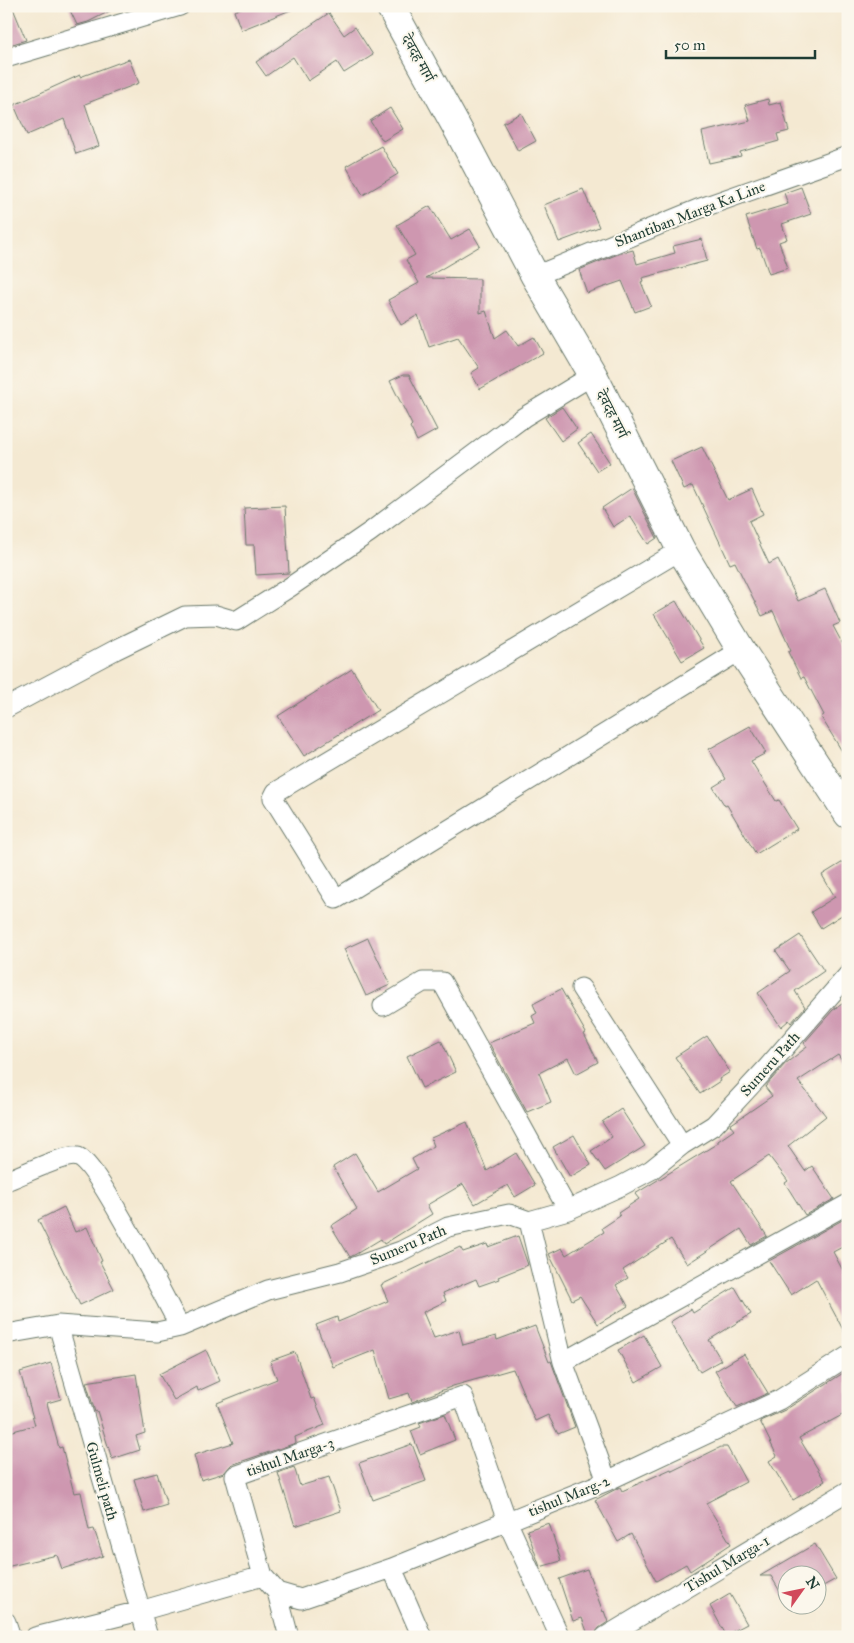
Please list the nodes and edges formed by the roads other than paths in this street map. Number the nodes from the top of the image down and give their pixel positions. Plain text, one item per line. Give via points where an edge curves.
1 (180, 6) edge
2 (390, 6) edge
3 (6, 58) edge
4 (848, 156) edge
5 (535, 276) junction
6 (593, 375) junction
7 (681, 550) junction
8 (741, 650) junction
9 (6, 708) edge
10 (848, 814) edge
11 (848, 975) edge
12 (580, 988) dead end
13 (383, 1006) dead end
14 (682, 1145) junction
15 (6, 1181) edge
16 (848, 1204) edge
17 (568, 1210) junction
18 (529, 1221) junction
19 (58, 1326) junction
20 (180, 1327) junction
21 (6, 1334) edge
22 (848, 1356) edge
23 (563, 1362) junction
24 (607, 1481) junction
25 (848, 1490) edge
26 (507, 1521) junction
27 (392, 1568) junction
28 (263, 1576) junction
29 (277, 1592) junction
30 (140, 1611) junction
31 (6, 1622) edge
32 (11, 1637) edge
33 (35, 1637) edge
34 (148, 1637) edge
35 (289, 1637) edge
36 (422, 1637) edge
37 (560, 1637) edge
38 (605, 1637) edge

1 - 3 street
2 - 5 main road, देवदह मार्ग
4 - 5 street, Shantiban Marga Ka Line via 698,209
5 - 6 main road, देवदह मार्ग
6 - 7 main road, देवदह मार्ग
6 - 9 street via 524,417 370,532 236,621 216,615 185,616
7 - 8 main road, देवदह मार्ग
7 - 8 street via 276,792 273,798 336,899
8 - 10 main road, देवदह मार्ग
11 - 14 street, Sumeru Path via 714,1125
12 - 14 street
13 - 17 street via 423,982 442,982
14 - 17 street, Sumeru Path via 651,1170
15 - 20 street via 61,1158 84,1159 128,1230
16 - 23 street
17 - 18 street, Sumeru Path
18 - 20 street, Sumeru Path via 508,1214 448,1227 401,1250 340,1272 268,1290
18 - 23 street
19 - 20 street, Sumeru Path via 138,1332
19 - 21 street, Sumeru Path
19 - 30 street, Gulmeli path
22 - 24 street, tishul Marg-2 via 779,1400
23 - 24 street
24 - 26 street, tishul Marg-2
25 - 38 street, Tishul Marga-1
26 - 27 street, tishul Marg-2
26 - 28 street, tishul Marga-3 via 462,1396 235,1476
26 - 37 street
27 - 29 street, tishul Marg-2 via 301,1599
27 - 36 street
28 - 29 street, tishul Marga-3
28 - 30 street
29 - 35 street
30 - 33 street
30 - 34 street, Gulmeli path
31 - 32 street

